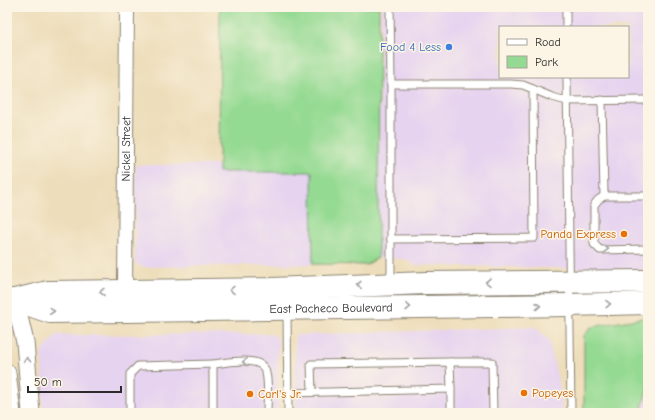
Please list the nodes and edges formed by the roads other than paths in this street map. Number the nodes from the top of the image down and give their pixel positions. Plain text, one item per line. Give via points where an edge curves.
1 (127, 7) edge
2 (390, 7) edge
3 (566, 7) edge
4 (566, 26) edge
5 (567, 78) edge
6 (390, 84) junction
7 (532, 89) junction
8 (602, 100) junction
9 (648, 100) edge
10 (567, 101) junction
11 (604, 196) junction
12 (648, 196) edge
13 (391, 239) junction
14 (648, 249) edge
15 (569, 281) junction
16 (648, 281) edge
17 (391, 284) junction
18 (125, 291) junction
19 (11, 300) edge
20 (648, 302) edge
21 (569, 305) junction
22 (287, 308) junction
23 (450, 362) junction
24 (213, 364) junction
25 (7, 373) edge
26 (451, 389) junction
27 (312, 392) junction
28 (288, 393) junction
29 (12, 413) edge
30 (31, 413) edge
31 (130, 413) edge
32 (213, 413) edge
33 (267, 413) edge
34 (288, 413) edge
35 (451, 413) edge
36 (493, 413) edge
37 (571, 413) edge

1 - 18 street, Nickel Street
2 - 6 lane
3 - 4 lane
5 - 10 lane
6 - 7 lane via 511,84
6 - 13 lane
7 - 10 lane
7 - 13 lane via 534,238
8 - 9 lane
8 - 10 lane
8 - 11 lane
10 - 15 lane
11 - 12 lane
11 -> 14 lane via 594,205 594,244 600,250
13 - 17 lane
15 - 16 highway, East Pacheco Boulevard
15 -> 17 highway, East Pacheco Boulevard
15 - 21 lane
17 -> 18 highway, East Pacheco Boulevard
18 -> 19 highway, East Pacheco Boulevard via 48,292
19 -> 22 highway, East Pacheco Boulevard via 50,312
30 -> 19 street via 25,342
21 -> 20 highway, East Pacheco Boulevard
22 -> 21 highway, East Pacheco Boulevard
21 - 37 lane
22 - 28 lane
23 - 26 lane
23 - 27 lane via 311,364
23 - 36 lane via 492,362
24 - 31 lane via 138,366 130,374
24 - 32 lane
33 -> 24 lane via 266,371 261,364 237,361
25 - 29 street
26 - 27 lane
26 - 35 lane
27 - 28 lane
28 - 34 lane

